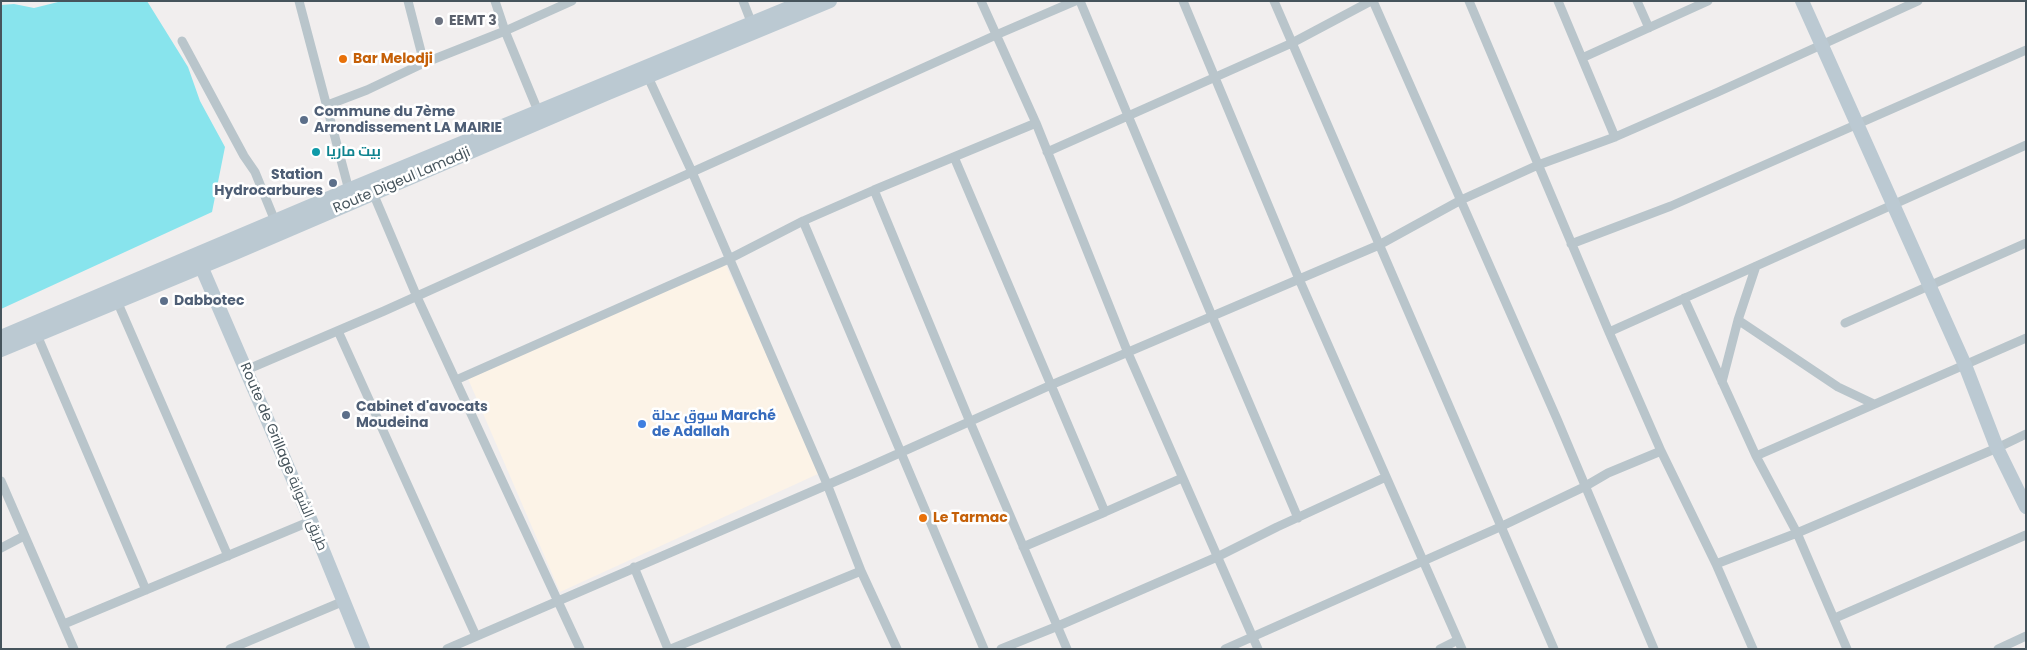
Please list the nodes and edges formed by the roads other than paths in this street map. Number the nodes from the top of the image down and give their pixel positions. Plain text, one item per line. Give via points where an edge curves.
1 (299, 1) edge
2 (408, 1) edge
3 (495, 1) edge
4 (572, 1) edge
5 (743, 1) edge
6 (805, 1) edge
7 (830, 1) edge
8 (981, 1) edge
9 (1075, 1) edge
10 (1080, 1) edge
11 (1183, 1) edge
12 (1274, 1) edge
13 (1372, 1) edge
14 (1468, 1) edge
15 (1558, 1) edge
16 (1637, 1) edge
17 (1708, 1) edge
18 (1802, 1) edge
19 (1918, 1) edge
20 (1903, 4) edge
21 (752, 24) junction
22 (1648, 28) junction
23 (505, 31) junction
24 (996, 35) junction
25 (182, 41) dead end
26 (1292, 43) junction
27 (1822, 46) junction
28 (2026, 50) edge
29 (1582, 58) junction
30 (424, 63) junction
31 (648, 77) junction
32 (1216, 77) junction
33 (325, 106) junction
34 (538, 111) junction
35 (1128, 116) junction
36 (1036, 123) junction
37 (1858, 124) junction
38 (1614, 137) junction
39 (2026, 145) edge
40 (1047, 152) junction
41 (954, 157) junction
42 (1538, 165) junction
43 (692, 172) junction
44 (874, 190) junction
45 (373, 193) junction
46 (350, 195) junction
47 (1461, 200) junction
48 (1892, 204) junction
49 (275, 221) junction
50 (804, 221) junction
51 (2026, 243) edge
52 (1571, 244) junction
53 (1379, 245) junction
54 (729, 259) junction
55 (202, 266) junction
56 (1756, 266) junction
57 (1299, 279) junction
58 (1929, 284) junction
59 (416, 297) junction
60 (1684, 298) junction
61 (118, 301) junction
62 (1212, 316) junction
63 (1738, 320) junction
64 (1845, 323) dead end
65 (338, 332) junction
66 (1609, 332) junction
67 (37, 335) junction
68 (1, 336) edge
69 (2026, 338) edge
70 (1, 350) edge
71 (1128, 353) junction
72 (1965, 365) junction
73 (246, 370) junction
74 (456, 380) junction
75 (1722, 382) junction
76 (1051, 385) junction
77 (1874, 404) junction
78 (970, 422) junction
79 (2026, 434) edge
80 (1997, 448) junction
81 (1661, 451) junction
82 (901, 452) junction
83 (1756, 456) junction
84 (1386, 477) junction
85 (1182, 478) junction
86 (1, 481) edge
87 (827, 484) junction
88 (1584, 487) junction
89 (2026, 508) edge
90 (1105, 512) junction
91 (1298, 518) junction
92 (311, 521) junction
93 (1500, 527) junction
94 (1797, 533) junction
95 (2026, 535) edge
96 (24, 536) junction
97 (1023, 547) junction
98 (1, 548) edge
99 (228, 556) junction
100 (1217, 557) junction
101 (1424, 560) junction
102 (1716, 564) junction
103 (634, 567) junction
104 (861, 571) junction
105 (146, 590) junction
106 (344, 602) junction
107 (558, 602) junction
108 (1835, 618) junction
109 (64, 624) junction
110 (1058, 626) junction
111 (476, 636) junction
112 (2026, 636) edge
113 (1252, 637) junction
114 (1460, 644) edge
115 (683, 647) edge
116 (74, 649) edge
117 (230, 649) edge
118 (363, 649) edge
119 (447, 649) edge
120 (580, 649) edge
121 (670, 649) edge
122 (897, 649) edge
123 (984, 649) edge
124 (1001, 649) edge
125 (1067, 649) edge
126 (1225, 649) edge
127 (1258, 649) edge
128 (1440, 649) edge
129 (1554, 649) edge
130 (1654, 649) edge
131 (1753, 649) edge
132 (1847, 649) edge
133 (1998, 649) edge

1 - 33 street
2 - 30 street
3 - 23 street
4 - 23 street
5 - 21 street
6 - 21 main road
7 - 31 main road, Route Digeul Lamadji
8 - 24 street
9 - 24 street
10 - 35 street
11 - 32 street
12 - 26 street
13 - 26 street
13 - 47 street
14 - 42 street
15 - 29 street
16 - 22 street
17 - 22 street
18 - 27 main road
19 - 20 street
20 - 27 street
21 - 34 main road
22 - 29 street
23 - 30 street
23 - 34 street
24 - 36 street
24 - 43 street
25 - 49 street via 255,172
26 - 32 street
26 - 53 street
27 - 37 main road
27 - 38 street
28 - 37 street
29 - 38 street
30 - 33 street
31 - 43 street
31 - 45 main road, Route Digeul Lamadji
32 - 35 street
32 - 57 street
33 - 46 street
34 - 46 main road
35 - 40 street
35 - 62 street
36 - 40 street
36 - 41 street
37 - 48 main road
37 - 52 street via 1671,206
38 - 42 street
39 - 48 street
40 - 71 street
41 - 44 street
41 - 76 street
42 - 47 street
42 - 52 street
43 - 54 street
43 - 59 street
44 - 50 street
44 - 78 street
45 - 46 main road, Route Digeul Lamadji
45 - 59 street
46 - 49 main road
46 - 55 main road, Route Digeul Lamadji
47 - 53 street
47 - 88 street
48 - 56 street
48 - 58 main road
49 - 68 main road
50 - 54 street
50 - 82 street
51 - 58 street
52 - 66 street
53 - 57 street
53 - 93 street
54 - 74 street
54 - 87 street
55 - 61 main road, Route Digeul Lamadji
55 - 73 main road, Route de Grillage طريق الشواية
56 - 60 street
56 - 63 street
57 - 62 street
57 - 84 street
58 - 64 street
58 - 72 main road
59 - 65 street
59 - 74 street
60 - 66 street
60 - 75 street
61 - 67 main road, Route Digeul Lamadji
61 - 99 street
62 - 71 street
62 - 91 street
63 - 75 street
63 - 77 street via 1838,387
65 - 73 street
65 - 111 street
66 - 81 street
67 - 70 main road, Route Digeul Lamadji
67 - 105 street
69 - 72 street
71 - 76 street
71 - 85 street
72 - 77 street
72 - 80 main road
73 - 92 main road, Route de Grillage طريق الشواية
74 - 107 street
75 - 83 street
76 - 78 street
76 - 90 street
77 - 83 street
78 - 82 street
78 - 97 street
79 - 80 street
80 - 89 main road
80 - 94 street
81 - 88 street
81 - 102 street
82 - 87 street
82 - 123 street
83 - 94 street
84 - 91 street
84 - 101 street
85 - 90 street
85 - 100 street
86 - 96 street
87 - 103 street
87 - 104 street
88 - 93 street
88 - 130 street
90 - 97 street
91 - 100 street
92 - 99 street
92 - 106 main road, Route de Grillage طريق الشواية
93 - 101 street
93 - 129 street
94 - 102 street
94 - 108 street
95 - 108 street
96 - 98 street
96 - 109 street
97 - 110 street
99 - 105 street
100 - 110 street
100 - 113 street
101 - 113 street
101 - 114 street
102 - 131 street
103 - 107 street
103 - 121 street
104 - 115 street
104 - 122 street
105 - 109 street
106 - 117 street
106 - 118 main road, Route de Grillage طريق الشواية
107 - 111 street
107 - 120 street
108 - 132 street
109 - 116 street
110 - 124 street
110 - 125 street
111 - 119 street
112 - 133 street
113 - 126 street
113 - 127 street
114 - 128 street
115 - 121 street

